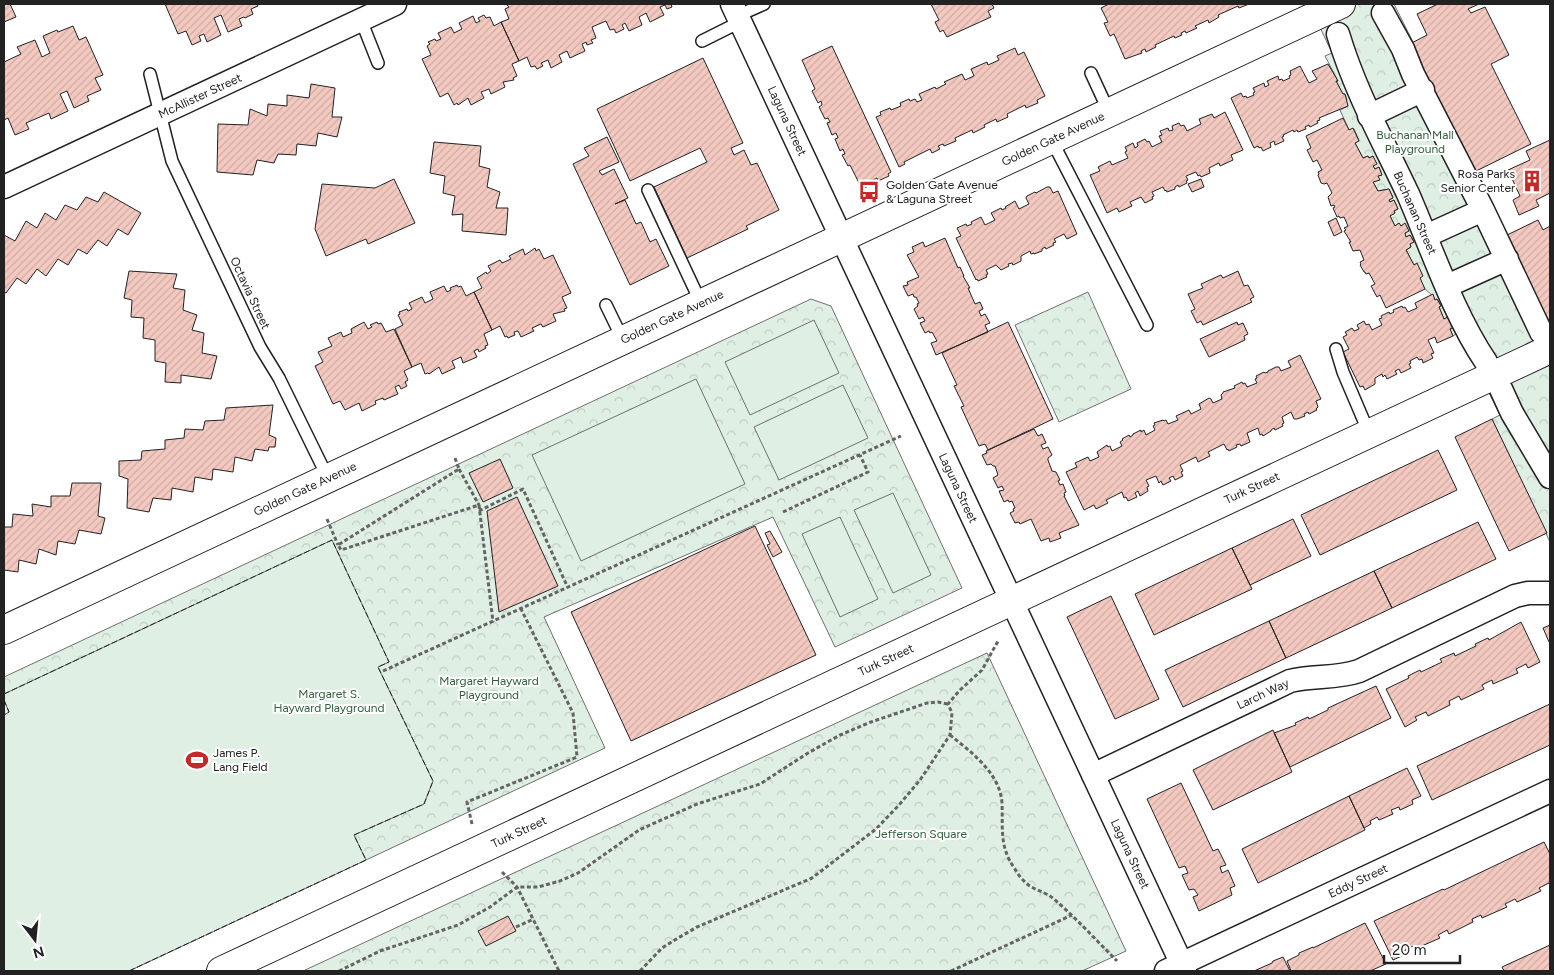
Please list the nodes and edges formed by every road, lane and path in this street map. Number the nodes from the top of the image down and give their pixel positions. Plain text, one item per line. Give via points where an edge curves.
1 (395, 4) edge
2 (764, 4) edge
3 (1340, 4) edge
4 (1383, 12) dead end
5 (737, 14) edge
6 (361, 20) junction
7 (1338, 34) dead end
8 (702, 41) dead end
9 (378, 63) dead end
10 (1090, 73) dead end
11 (150, 74) dead end
12 (1423, 90) junction
13 (1109, 112) junction
14 (160, 114) junction
15 (1369, 116) junction
16 (1051, 139) junction
17 (4, 187) edge
18 (648, 190) dead end
19 (1484, 210) junction
20 (1426, 236) junction
21 (841, 238) junction
22 (1507, 259) junction
23 (1447, 286) junction
24 (702, 303) junction
25 (606, 305) dead end
26 (1147, 325) dead end
27 (623, 340) junction
28 (1546, 340) edge
29 (1336, 349) dead end
30 (1486, 362) dead end
31 (1501, 389) dead end
32 (1369, 434) junction
33 (902, 436) dead end
34 (860, 455) junction
35 (455, 458) dead end
36 (460, 469) junction
37 (1550, 477) edge
38 (328, 478) junction
39 (479, 505) junction
40 (480, 510) junction
41 (784, 512) dead end
42 (327, 518) dead end
43 (338, 545) junction
44 (568, 588) junction
45 (1550, 593) edge
46 (1012, 601) junction
47 (522, 609) junction
48 (494, 622) junction
49 (4, 630) edge
50 (998, 641) dead end
51 (382, 671) dead end
52 (948, 704) junction
53 (950, 735) junction
54 (1093, 775) junction
55 (1550, 791) edge
56 (472, 824) dead end
57 (502, 872) dead end
58 (517, 887) junction
59 (1072, 915) junction
60 (534, 919) junction
61 (516, 927) dead end
62 (1117, 960) dead end
63 (1178, 969) edge
64 (221, 971) edge
65 (339, 971) edge
66 (560, 971) edge
67 (640, 971) edge
68 (951, 971) edge

1 - 6 street, McAllister Street
2 - 5 lane
3 - 13 main road, Golden Gate Avenue
4 - 12 street
5 - 8 lane
5 - 21 street, Laguna Street
6 - 9 lane
6 - 14 street, McAllister Street
7 - 15 street, Buchanan Street via 1346,63
10 - 13 lane
11 - 14 lane, Octavia Street
12 - 15 street
12 - 19 street
13 - 16 main road, Golden Gate Avenue
14 - 17 street, McAllister Street
14 - 38 lane, Octavia Street via 172,161 260,347 279,378
15 - 20 street, Buchanan Street
16 - 21 main road, Golden Gate Avenue
16 - 26 lane
18 - 24 lane
19 - 20 street
19 - 22 street
20 - 23 street, Buchanan Street
21 - 24 main road, Golden Gate Avenue
21 - 46 street, Laguna Street
22 - 23 street
22 - 28 street
23 - 30 street, Buchanan Street via 1470,339
24 - 27 main road, Golden Gate Avenue
25 - 27 lane
27 - 38 main road, Golden Gate Avenue
28 - 32 main road, Turk Street
29 - 32 lane
31 - 37 street
32 - 46 main road, Turk Street
33 - 34 path
34 - 41 path via 868,472
34 - 44 path
35 - 36 path
36 - 39 path
36 - 43 path
38 - 49 main road, Golden Gate Avenue
39 - 40 path
39 - 43 path via 341,550
40 - 44 path via 523,489
40 - 48 path
42 - 43 path
44 - 47 path
45 - 54 street, Larch Way via 1515,596 1359,671 1290,681
46 - 54 street, Laguna Street
46 - 64 main road, Turk Street
47 - 48 path
47 - 56 path via 573,713 577,757 467,802
48 - 51 path
50 - 52 path via 982,670
52 - 53 path via 952,713
52 - 58 path via 927,703 856,728 822,744 760,784 697,804 639,830 560,882
53 - 59 path via 987,768 996,784 1002,801 1004,848 1014,869 1029,886 1052,897
53 - 67 path via 899,805 846,853 812,878 697,927 662,948
54 - 63 street, Laguna Street
55 - 63 street, Eddy Street
57 - 58 path
58 - 60 path
58 - 65 path via 458,925 380,951
59 - 62 path
59 - 68 path
60 - 61 path
60 - 66 path

